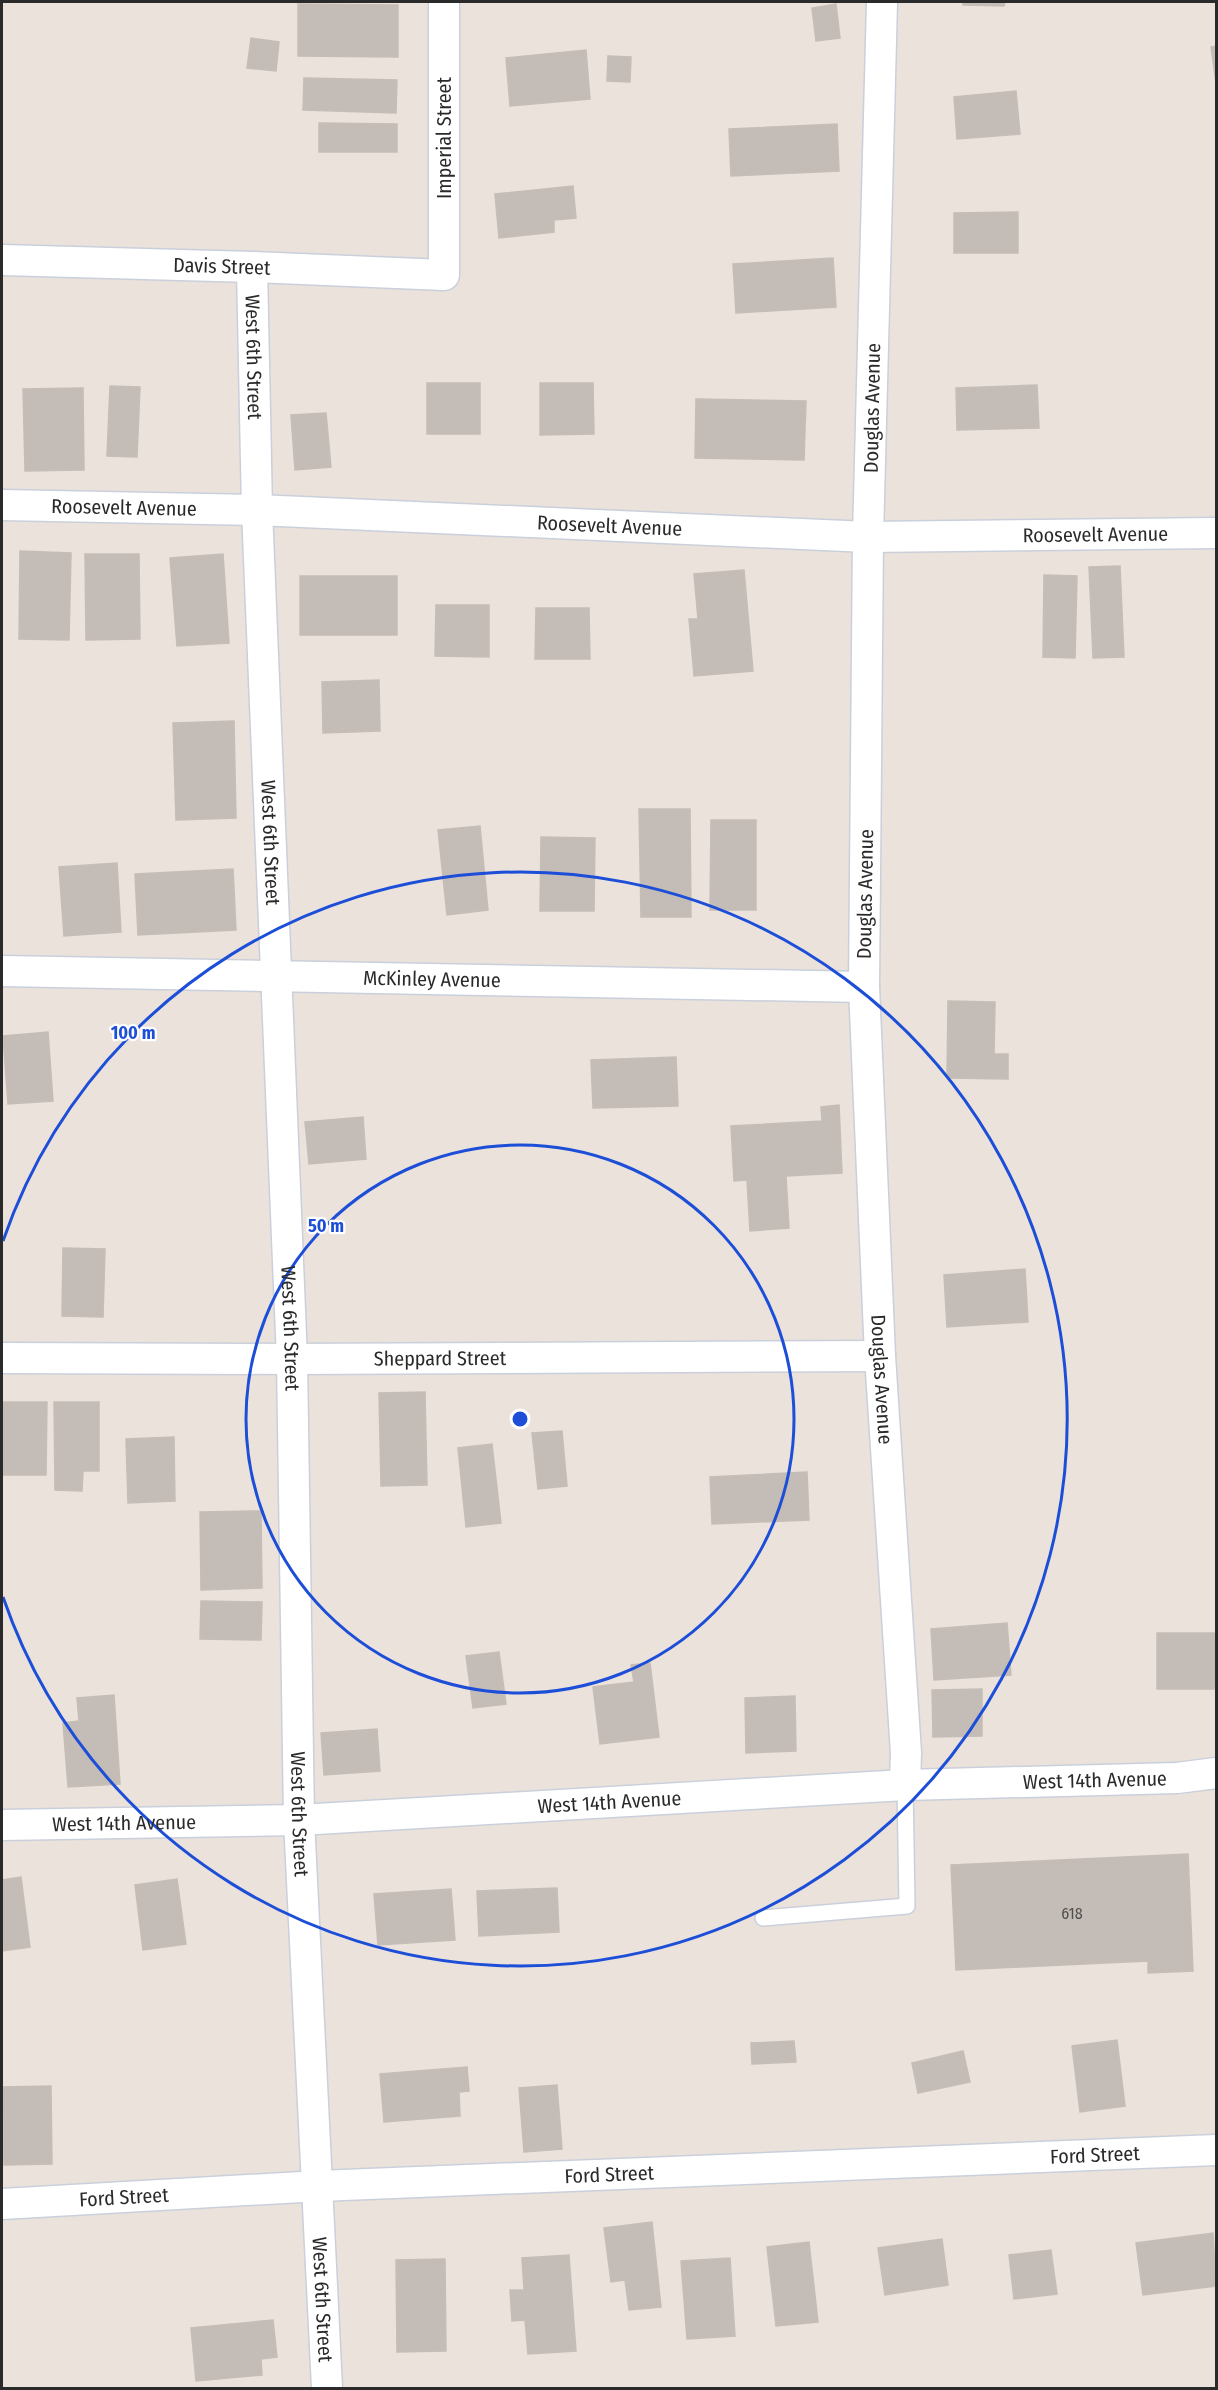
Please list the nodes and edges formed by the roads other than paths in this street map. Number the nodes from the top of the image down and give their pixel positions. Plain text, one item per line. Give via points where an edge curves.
1 (444, 2) edge
2 (882, 2) edge
3 (2, 260) edge
4 (252, 267) junction
5 (444, 275) joint
6 (2, 505) edge
7 (257, 510) junction
8 (1216, 533) edge
9 (868, 537) junction
10 (2, 971) edge
11 (276, 976) junction
12 (864, 987) junction
13 (880, 1356) junction
14 (2, 1358) edge
15 (292, 1359) junction
16 (1216, 1773) edge
17 (905, 1785) junction
18 (299, 1820) junction
19 (2, 1826) edge
20 (763, 1918) dead end
21 (1216, 2150) edge
22 (318, 2186) junction
23 (2, 2204) edge
24 (327, 2388) edge

1 - 5 street, Imperial Street
2 - 9 street, Douglas Avenue
3 - 4 street, Davis Street
4 - 5 street, Davis Street
4 - 7 street, West 6th Street
6 - 7 street, Roosevelt Avenue
7 - 9 street, Roosevelt Avenue
7 - 11 street, West 6th Street
8 - 9 street, Roosevelt Avenue
9 - 12 street, Douglas Avenue
10 - 11 street, McKinley Avenue
11 - 12 street, McKinley Avenue
11 - 15 street, West 6th Street
12 - 13 street, Douglas Avenue
13 - 15 street, Sheppard Street
13 - 17 street, Douglas Avenue
14 - 15 street, Sheppard Street
15 - 18 street, West 6th Street
16 - 17 street, West 14th Avenue via 1177,1778
17 - 18 street, West 14th Avenue
17 - 20 lane via 908,1906
18 - 19 street, West 14th Avenue
18 - 22 street, West 6th Street
21 - 22 street, Ford Street
22 - 23 street, Ford Street
22 - 24 street, West 6th Street

